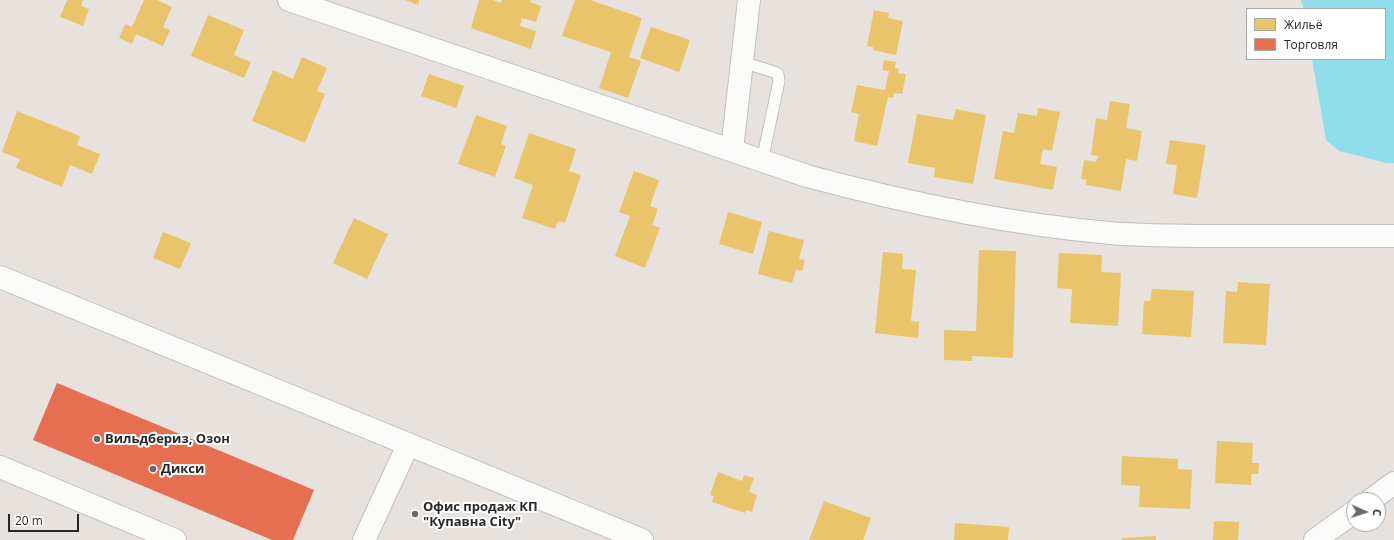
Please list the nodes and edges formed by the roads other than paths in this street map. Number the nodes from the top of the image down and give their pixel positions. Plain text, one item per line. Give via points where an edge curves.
1 (289, 0) edge
2 (749, 0) edge
3 (742, 62) junction
4 (732, 150) junction
5 (762, 161) junction
6 (1394, 236) edge
7 (0, 277) edge
8 (408, 445) junction
9 (0, 467) edge
10 (1394, 483) edge
11 (1382, 492) edge
12 (1346, 518) edge
13 (168, 539) edge
14 (364, 540) edge
15 (642, 540) edge
16 (1315, 540) edge

1 - 4 street
2 - 3 street
3 - 4 street
3 - 5 lane via 778,74 779,80
4 - 5 street
5 - 6 street via 858,190 1023,224 1159,235
7 - 8 street
8 - 14 street
8 - 15 street
9 - 13 street
10 - 11 street
12 - 16 street

